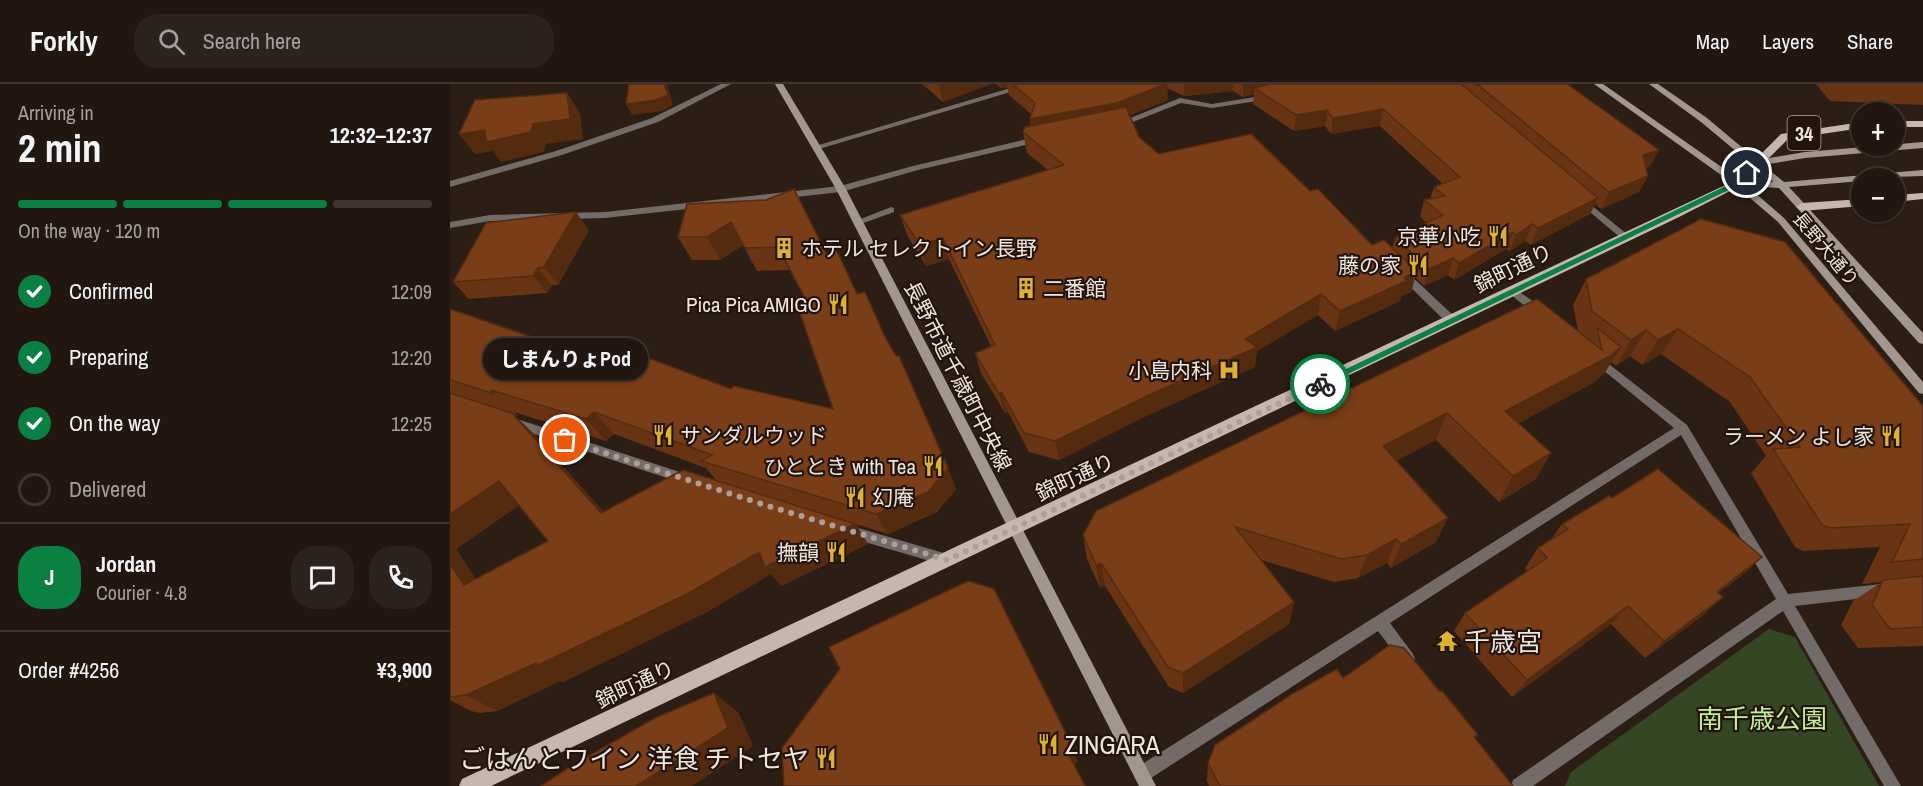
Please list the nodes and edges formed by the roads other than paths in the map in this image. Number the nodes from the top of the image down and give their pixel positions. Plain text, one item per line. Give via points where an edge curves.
1 (727, 84) edge
2 (779, 84) edge
3 (1033, 84) edge
4 (1598, 84) edge
5 (1653, 84) edge
6 (1279, 94) edge
7 (1905, 124) edge
8 (1923, 124) edge
9 (1110, 126) edge
10 (1851, 127) edge
11 (1046, 138) edge
12 (1923, 145) edge
13 (816, 147) junction
14 (1756, 163) junction
15 (1923, 173) edge
16 (1738, 183) junction
17 (450, 184) edge
18 (1782, 185) junction
19 (841, 189) junction
20 (1569, 189) edge
21 (1923, 196) edge
22 (1905, 198) edge
23 (1851, 203) edge
24 (1802, 207) junction
25 (891, 210) dead end
26 (858, 222) junction
27 (450, 225) edge
28 (1626, 237) junction
29 (1396, 268) edge
30 (1514, 292) junction
31 (1452, 321) junction
32 (1551, 322) edge
33 (1923, 340) edge
34 (1586, 350) edge
35 (1923, 390) edge
36 (501, 418) edge
37 (1683, 428) junction
38 (698, 484) edge
39 (840, 528) edge
40 (1014, 529) junction
41 (947, 560) junction
42 (1900, 588) edge
43 (1785, 601) junction
44 (1380, 622) junction
45 (1415, 668) edge
46 (1145, 780) edge
47 (469, 786) edge
48 (1519, 786) edge
49 (1893, 786) edge

1 - 17 street via 655,120
2 - 13 street, 長野市道千歳町中央線
3 - 13 street
4 - 16 street, 長野大通り
5 - 14 street, 長野大通り
6 - 9 street via 1212,106 1176,98
7 - 8 main road
10 - 14 main road, 34 via 1785,136
11 - 19 street
12 - 14 street
13 - 19 street, 長野市道千歳町中央線
14 - 16 main road, 34
14 - 18 street, 長野大通り
15 - 18 street
16 - 18 street
16 - 28 main road, 錦町通り / 34
16 - 35 street, 長野大通り via 1781,220
18 - 24 street, 長野大通り
19 - 26 street, 長野市道千歳町中央線
19 - 27 street via 605,215 490,218
20 - 28 street
21 - 22 main road
23 - 24 main road
24 - 33 street, 長野大通り
25 - 26 street
26 - 40 street, 長野市道千歳町中央線
28 - 30 main road, 錦町通り / 34
29 - 31 street
30 - 31 main road, 錦町通り / 34
30 - 32 street
31 - 40 main road, 錦町通り / 34
34 - 37 street
36 - 38 street
37 - 43 street
37 - 44 street
39 - 41 street
40 - 41 main road, 錦町通り / 34
40 - 46 street, 長野市道千歳町中央線
41 - 47 main road, 錦町通り / 34
42 - 43 street
43 - 48 street
43 - 49 street
44 - 45 street
44 - 46 street

